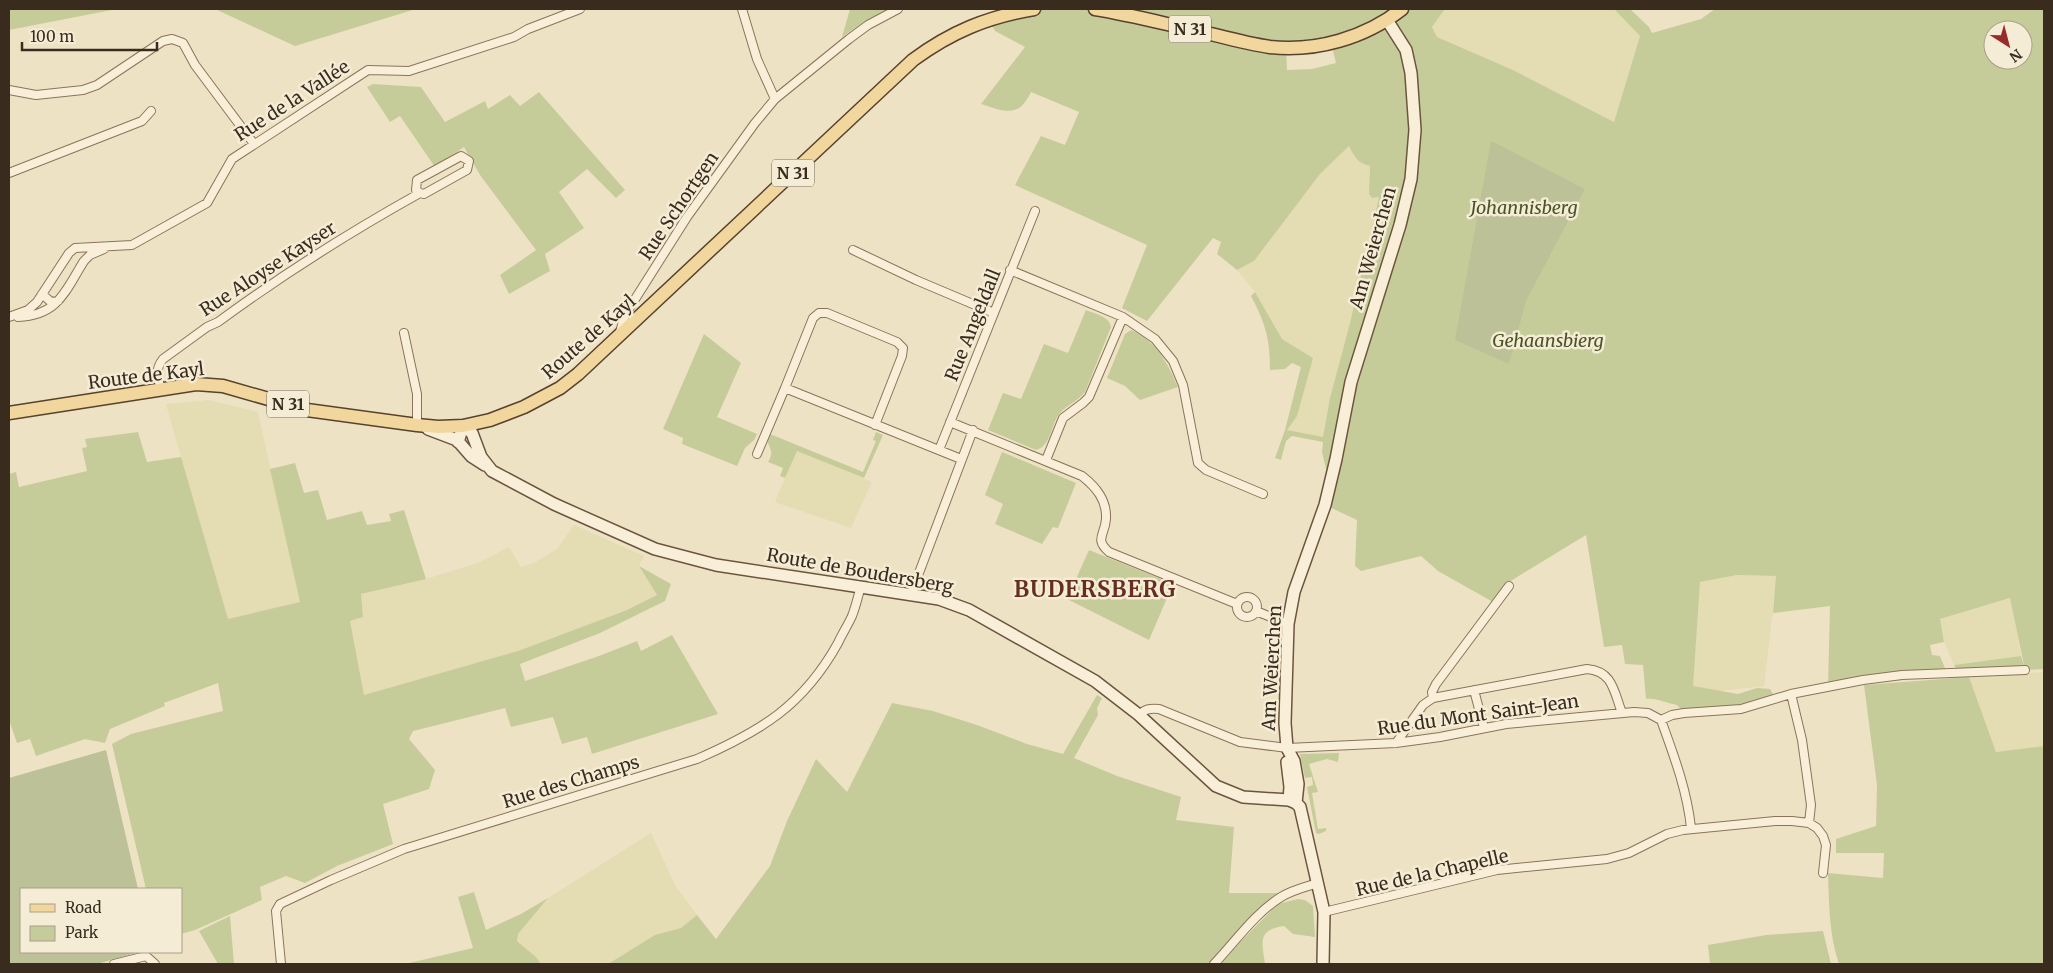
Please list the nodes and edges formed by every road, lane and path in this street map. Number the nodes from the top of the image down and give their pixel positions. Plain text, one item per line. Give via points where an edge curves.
1 (580, 9) edge
2 (742, 9) edge
3 (898, 9) edge
4 (1034, 9) edge
5 (1095, 9) edge
6 (1402, 9) edge
7 (1006, 11) edge
8 (1387, 20) junction
9 (9, 90) edge
10 (775, 99) junction
11 (151, 111) dead end
12 (254, 144) junction
13 (9, 173) edge
14 (420, 193) junction
15 (1035, 211) dead end
16 (75, 248) junction
17 (107, 248) junction
18 (853, 250) dead end
19 (84, 260) junction
20 (1010, 270) junction
21 (42, 294) junction
22 (58, 301) junction
23 (994, 313) junction
24 (9, 317) edge
25 (1122, 317) junction
26 (404, 333) dead end
27 (619, 336) junction
28 (785, 388) junction
29 (160, 389) junction
30 (9, 413) edge
31 (950, 422) junction
32 (875, 425) junction
33 (417, 426) junction
34 (463, 426) junction
35 (972, 430) junction
36 (458, 442) junction
37 (939, 450) junction
38 (757, 454) dead end
39 (961, 459) junction
40 (1046, 460) junction
41 (492, 471) junction
42 (1263, 494) dead end
43 (861, 586) junction
44 (1509, 586) dead end
45 (911, 594) junction
46 (1237, 604) junction
47 (1256, 611) junction
48 (1288, 624) junction
49 (2025, 670) dead end
50 (1474, 690) junction
51 (1791, 694) junction
52 (1433, 698) junction
53 (1622, 713) junction
54 (1139, 716) junction
55 (1661, 720) junction
56 (1484, 728) junction
57 (1396, 743) junction
58 (1288, 748) junction
59 (1292, 802) junction
60 (1809, 823) junction
61 (1691, 828) junction
62 (1823, 873) dead end
63 (1318, 884) junction
64 (1324, 912) junction
65 (114, 964) edge
66 (155, 964) edge
67 (281, 964) edge
68 (1214, 964) edge
69 (1323, 964) edge

1 - 12 street, Rue de la Vallée via 514,37 409,71 368,70
2 - 10 street via 757,59
3 - 10 street, Rue Schortgen via 868,25
4 - 7 main road, Route de Kayl / N 31
5 - 8 main road, N 31 via 1252,44 1286,48 1344,39
6 - 8 main road, N 31
7 - 27 main road, Route de Kayl / N 31 via 946,38 913,60
8 - 48 main road, Am Weierchen via 1406,50 1411,73 1415,130 1411,179 1352,382 1325,505 1294,592
9 - 12 street via 36,95 83,90 97,85 163,41 172,39 184,43 195,64
10 - 27 street, Rue Schortgen via 686,217 625,315
11 - 13 street via 142,121
12 - 17 street, Rue de la Vallée via 232,159 207,203 132,245
14 - 14 street, Rue Aloyse Kayser via 415,185 421,178 456,157 469,161 468,170 429,192
14 - 29 street, Rue Aloyse Kayser via 318,252 163,359 158,365
15 - 20 street, Rue Angeldall
16 - 17 street, Rue de la Vallée
16 - 19 street
16 - 21 street, Rue de la Vallée
17 - 19 street, Rue de la Vallée
18 - 23 street
19 - 22 street, Rue de la Vallée
20 - 23 street, Rue Angeldall
20 - 25 street
21 - 22 street via 51,302
21 - 24 street, Rue de la Vallée via 28,310
22 - 24 street, Rue de la Vallée via 41,314
23 - 31 street, Rue Angeldall
25 - 40 street via 1089,397 1063,418
25 - 42 street via 1140,326 1173,361 1183,385 1198,462 1206,470
26 - 33 street via 417,394
27 - 34 main road, Route de Kayl / N 31 via 578,374 547,396 507,414
28 - 32 street
28 - 32 street via 813,318 819,313 827,313 897,342 903,348
28 - 38 street
29 - 30 main road, Route de Kayl / N 31
29 - 33 main road, Route de Kayl / N 31 via 196,384 223,386 307,410
31 - 35 street
31 - 37 street, Rue Angeldall
32 - 37 street
33 - 34 main road, Route de Kayl / N 31
33 - 36 main road via 445,434
34 - 36 main road
34 - 41 main road, Route de Boudersberg via 472,433 481,457
35 - 39 street
35 - 40 street
36 - 41 main road
37 - 39 street
39 - 45 street
40 - 46 street via 1082,476 1096,487 1104,502 1106,519 1102,545 1109,552
41 - 43 main road, Route de Boudersberg via 655,549 716,565
43 - 45 main road, Route de Boudersberg
43 - 67 street, Rue des Champs via 852,616 816,678 775,718 697,759 404,849 280,904 276,911
44 - 52 street via 1436,684
45 - 54 main road, Route de Boudersberg via 939,599 969,610 1095,681
46 - 47 street via 1239,614 1243,616 1253,615
46 - 47 street via 1248,596 1256,602
47 - 48 street
48 - 58 main road, Am Weierchen via 1285,723
49 - 51 street via 1902,675
50 - 52 street
50 - 53 street via 1597,669 1611,681
50 - 56 street
51 - 55 street via 1742,709 1684,713
51 - 60 street via 1802,740 1811,805
52 - 57 street via 1423,705
53 - 55 street, Rue du Mont Saint-Jean via 1648,713
53 - 56 street, Rue du Mont Saint-Jean
54 - 58 street, Rue du Mont Saint-Jean via 1144,710 1159,709 1240,742
54 - 59 main road, Route de Boudersberg via 1216,786 1243,797
55 - 61 street via 1681,773
56 - 57 street, Rue du Mont Saint-Jean
57 - 58 street, Rue du Mont Saint-Jean
58 - 59 main road, Am Weierchen via 1298,784
59 - 63 main road via 1300,807
60 - 61 street, Rue de la Chapelle via 1792,821
60 - 62 street via 1817,828 1826,845
61 - 64 street, Rue de la Chapelle via 1667,834 1630,853 1607,859 1497,870
63 - 64 main road
63 - 68 street via 1297,889 1275,901
64 - 69 main road
65 - 66 street via 146,956

